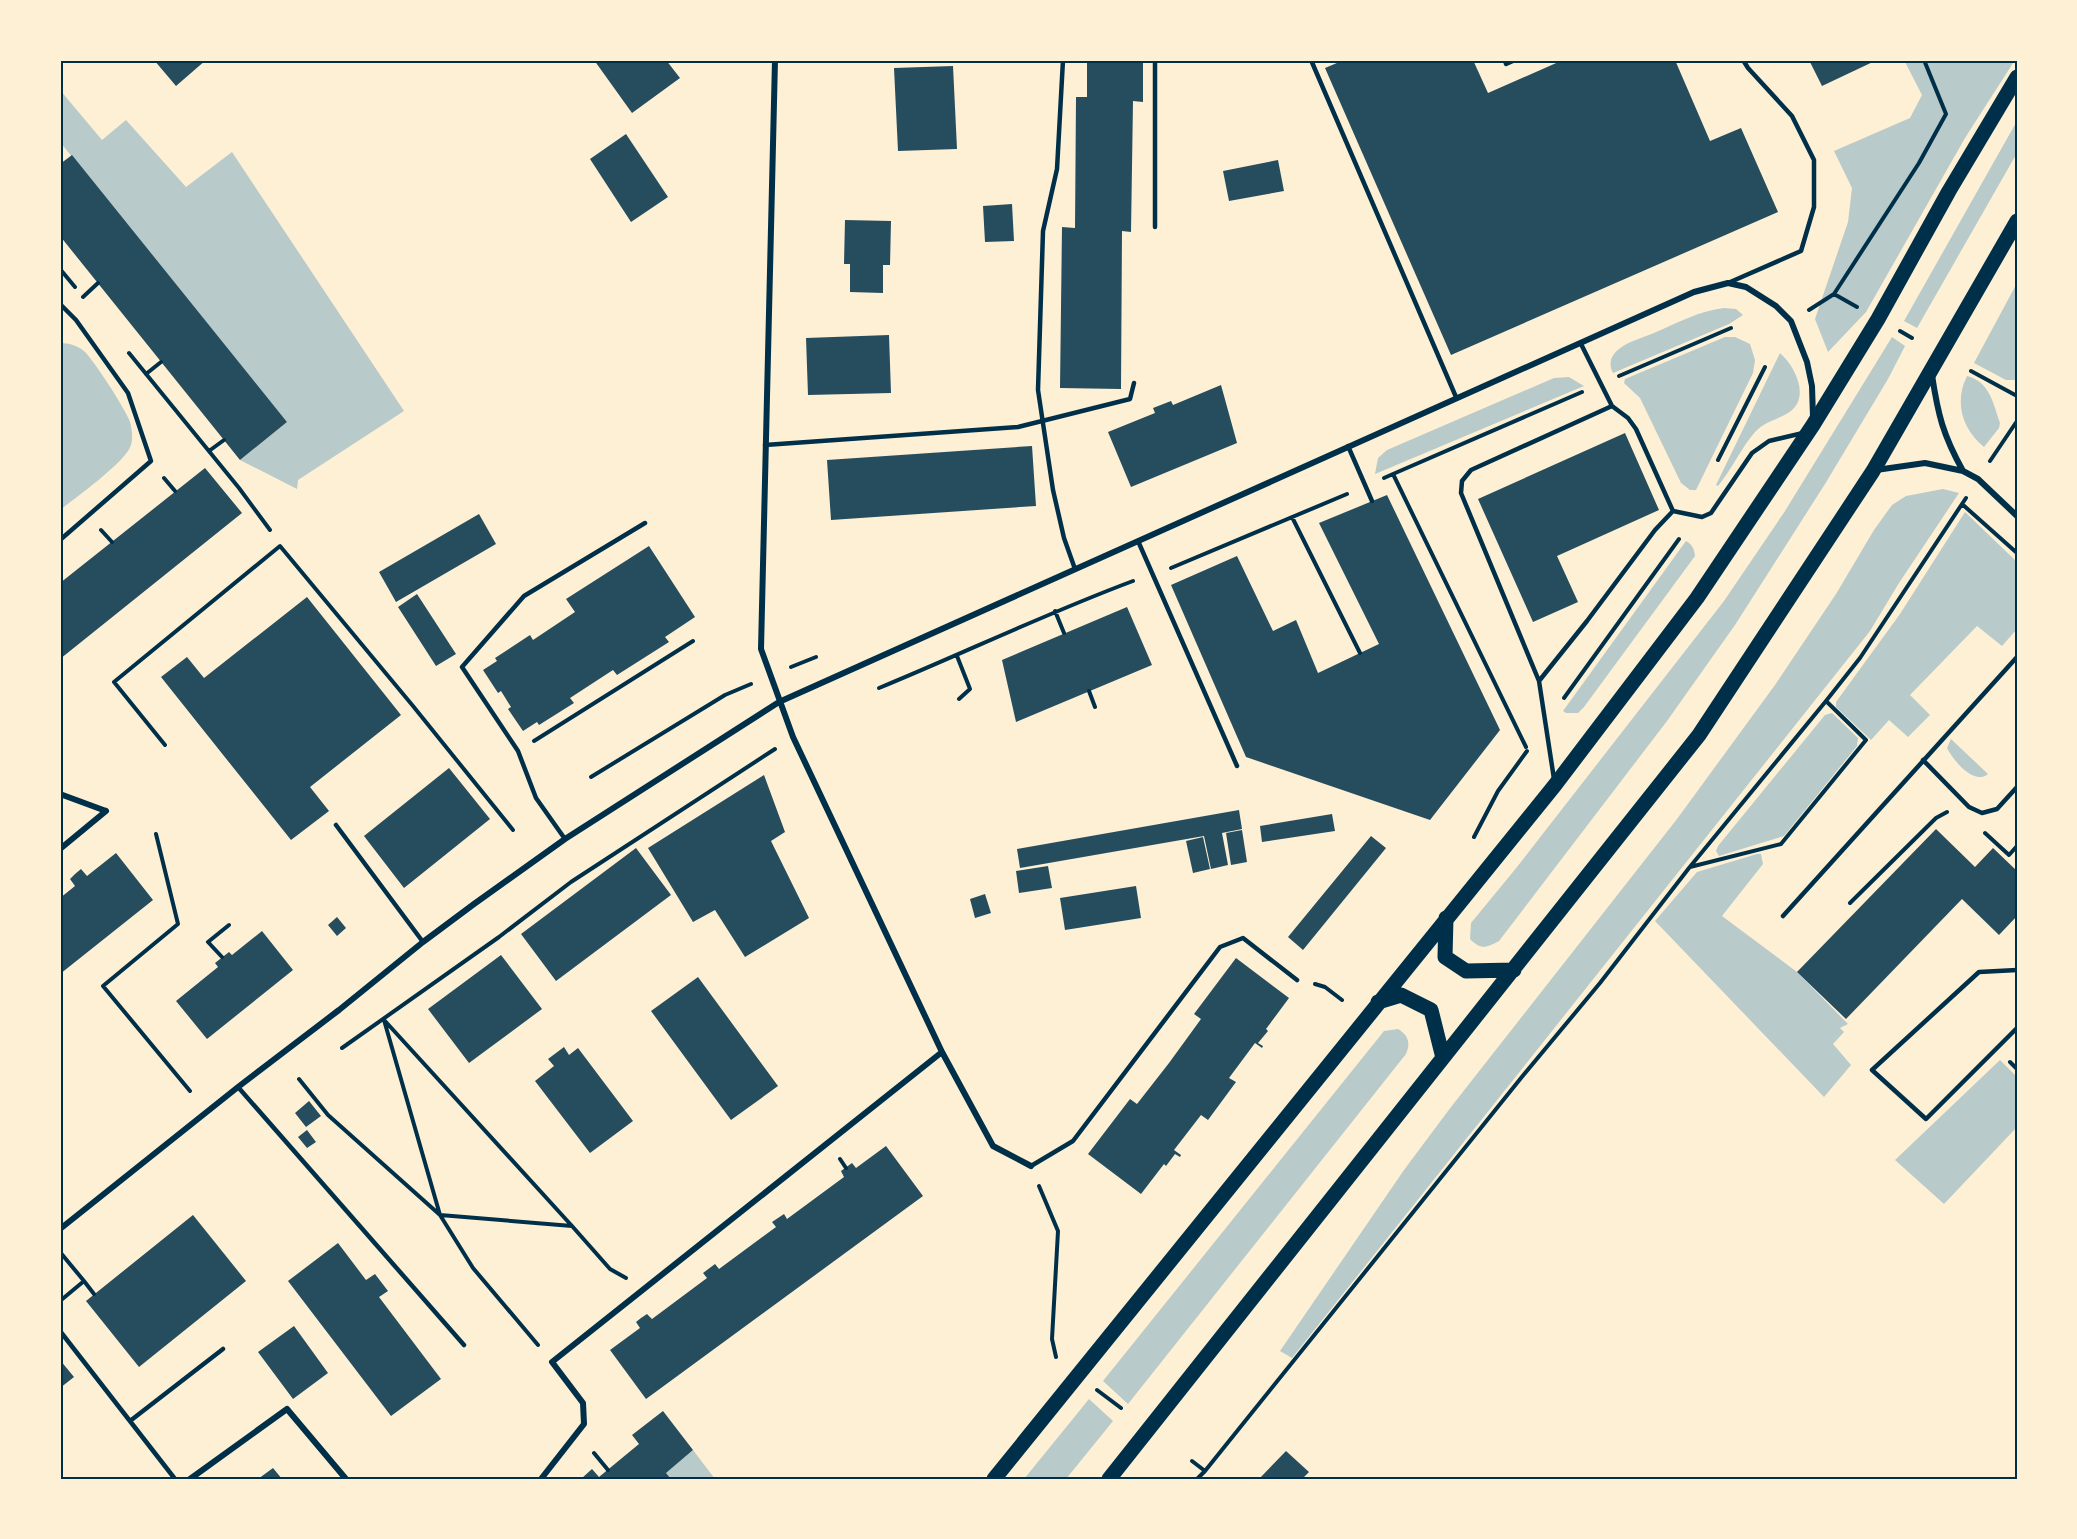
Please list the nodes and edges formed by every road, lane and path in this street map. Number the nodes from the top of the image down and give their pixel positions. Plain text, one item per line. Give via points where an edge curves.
1 (775, 60) edge
2 (1063, 60) edge
3 (1155, 60) edge
4 (1311, 60) edge
5 (1504, 60) edge
6 (1515, 60) edge
7 (1743, 60) edge
8 (1924, 60) edge
9 (2017, 77) edge
10 (2017, 220) edge
11 (1155, 227) dead end
12 (60, 269) edge
13 (98, 283) dead end
14 (1728, 283) junction
15 (75, 287) dead end
16 (1834, 294) junction
17 (87, 302) dead end
18 (60, 304) edge
19 (1872, 315) junction
20 (1791, 321) junction
21 (1731, 328) dead end
22 (1897, 330) dead end
23 (1912, 338) dead end
24 (1581, 344) junction
25 (126, 349) dead end
26 (161, 362) dead end
27 (1971, 371) dead end
28 (1931, 372) junction
29 (146, 374) junction
30 (1134, 383) dead end
31 (1601, 384) junction
32 (2017, 396) edge
33 (1456, 397) junction
34 (1612, 406) junction
35 (1043, 420) junction
36 (2017, 421) edge
37 (1811, 429) junction
38 (224, 440) dead end
39 (765, 446) junction
40 (1348, 446) junction
41 (209, 451) junction
42 (1873, 471) junction
43 (1963, 471) junction
44 (1393, 474) junction
45 (1978, 479) junction
46 (1366, 487) junction
47 (1372, 501) dead end
48 (1962, 504) junction
49 (1673, 511) junction
50 (2017, 516) edge
51 (1292, 517) junction
52 (645, 523) dead end
53 (270, 530) dead end
54 (60, 540) edge
55 (1138, 541) junction
56 (2017, 553) edge
57 (1075, 569) junction
58 (1154, 575) junction
59 (1055, 611) junction
60 (1064, 633) dead end
61 (693, 641) dead end
62 (1360, 653) dead end
63 (957, 656) junction
64 (816, 657) dead end
65 (2017, 657) edge
66 (770, 676) junction
67 (1539, 681) junction
68 (879, 688) dead end
69 (1089, 691) dead end
70 (959, 699) dead end
71 (1826, 701) junction
72 (779, 702) junction
73 (1095, 707) dead end
74 (793, 737) junction
75 (165, 745) dead end
76 (518, 751) junction
77 (1527, 751) dead end
78 (1923, 760) junction
79 (1237, 766) dead end
80 (591, 777) dead end
81 (1555, 785) junction
82 (2017, 787) edge
83 (60, 794) edge
84 (1957, 811) dead end
85 (336, 825) dead end
86 (1977, 825) dead end
87 (513, 830) dead end
88 (156, 834) dead end
89 (565, 839) junction
90 (2017, 846) edge
91 (60, 849) edge
92 (1689, 868) junction
93 (1850, 903) dead end
94 (1783, 916) dead end
95 (1446, 918) junction
96 (229, 925) dead end
97 (423, 942) junction
98 (222, 957) dead end
99 (1514, 970) junction
100 (2017, 970) edge
101 (1297, 980) dead end
102 (1325, 987) dead end
103 (1342, 1000) dead end
104 (1378, 1002) junction
105 (384, 1020) junction
106 (2017, 1028) edge
107 (342, 1048) dead end
108 (942, 1052) junction
109 (1443, 1058) junction
110 (299, 1079) dead end
111 (238, 1087) junction
112 (190, 1091) dead end
113 (1031, 1166) junction
114 (440, 1215) junction
115 (572, 1226) junction
116 (60, 1229) edge
117 (60, 1252) edge
118 (84, 1281) junction
119 (645, 1288) junction
120 (94, 1294) dead end
121 (60, 1301) edge
122 (60, 1331) edge
123 (464, 1345) dead end
124 (223, 1349) dead end
125 (1056, 1357) dead end
126 (552, 1362) junction
127 (1094, 1388) dead end
128 (1121, 1408) dead end
129 (130, 1421) junction
130 (594, 1453) dead end
131 (1192, 1461) dead end
132 (608, 1470) dead end
133 (1205, 1471) junction
134 (175, 1479) edge
135 (190, 1479) edge
136 (346, 1479) edge
137 (541, 1479) edge
138 (994, 1479) edge
139 (1109, 1479) edge
140 (1197, 1479) edge

1 - 39 street
2 - 35 lane via 1057,169 1043,231 1038,390
3 - 11 lane
4 - 33 lane
5 - 6 lane via 1506,64
7 - 14 lane via 1792,116 1814,160 1814,207 1801,251
8 - 16 path via 1946,114
9 - 19 main road
10 - 28 main road
12 - 15 path
13 - 17 path via 83,297
14 - 20 street via 1761,295
14 - 24 street via 1694,292
16 - 19 path
16 - 20 path
18 - 54 lane via 128,393 151,461
19 - 37 main road
20 - 37 street via 1807,362 1813,404
21 - 31 path
22 - 23 path
24 - 31 lane
24 - 33 street
25 - 29 path
26 - 29 path
27 - 32 path
28 - 42 main road
28 - 43 street via 1938,415
29 - 41 path
30 - 35 lane via 1130,399
31 - 34 lane
31 - 44 path
33 - 40 street
34 - 49 lane via 1636,429
34 - 67 lane via 1471,470 1462,481 1461,493
35 - 39 lane via 1018,427
35 - 57 lane via 1053,490
36 - 45 path
37 - 49 lane via 1769,441 1752,453 1711,513 1693,517
37 - 81 main road via 1697,598
38 - 41 path
39 - 66 street via 761,649
40 - 46 lane
40 - 55 street
41 - 53 path
42 - 43 street via 1925,463
42 - 99 main road via 1699,735
43 - 45 street
44 - 46 path
44 - 77 path
45 - 48 path
45 - 50 street
46 - 47 lane
46 - 51 path
48 - 56 path
48 - 71 path via 1860,658
49 - 67 lane
51 - 58 path
51 - 62 path
52 - 76 lane via 524,596 462,667
55 - 57 street
55 - 58 lane
57 - 72 street
58 - 59 path
58 - 79 lane
59 - 60 path
59 - 63 path
61 - 76 path
63 - 68 path
63 - 70 path via 970,689
64 - 66 path
65 - 78 lane
66 - 72 street
66 - 80 path via 725,695
67 - 81 lane
69 - 73 path
71 - 92 path
71 - 92 path via 1866,740 1781,844
72 - 74 street
72 - 89 street
74 - 105 path via 571,882
74 - 108 street
75 - 87 path via 114,682 280,546
76 - 89 lane via 536,798
78 - 82 lane via 1969,807 1982,813 1997,809
78 - 94 lane
81 - 95 main road
83 - 91 street via 106,811
84 - 93 path via 1935,818
85 - 97 lane
86 - 90 path via 2008,855
88 - 112 path via 178,924 103,986
89 - 97 street
92 - 133 path
95 - 99 main road via 1445,957 1466,971
95 - 104 main road
96 - 98 path via 208,942
97 - 111 street
99 - 109 main road
100 - 106 lane via 1979,972 1872,1070 1926,1119
101 - 113 lane via 1243,938 1220,947 1073,1141
102 - 103 path
104 - 109 main road via 1401,995 1431,1010
104 - 138 main road
105 - 107 path
105 - 114 path
105 - 115 path
108 - 113 street via 993,1146
108 - 119 street
109 - 139 main road
110 - 114 path via 328,1115
111 - 116 street
111 - 123 lane
113 - 125 path via 1058,1231 1052,1339
114 - 115 path
114 - 126 path via 473,1268
115 - 119 path via 610,1269
117 - 118 path
118 - 120 path
118 - 121 path
119 - 126 street
122 - 129 lane
124 - 129 lane
126 - 137 street via 583,1403 584,1424
127 - 128 path
129 - 134 lane
130 - 132 path
131 - 133 path
133 - 140 path
135 - 136 street via 287,1409

